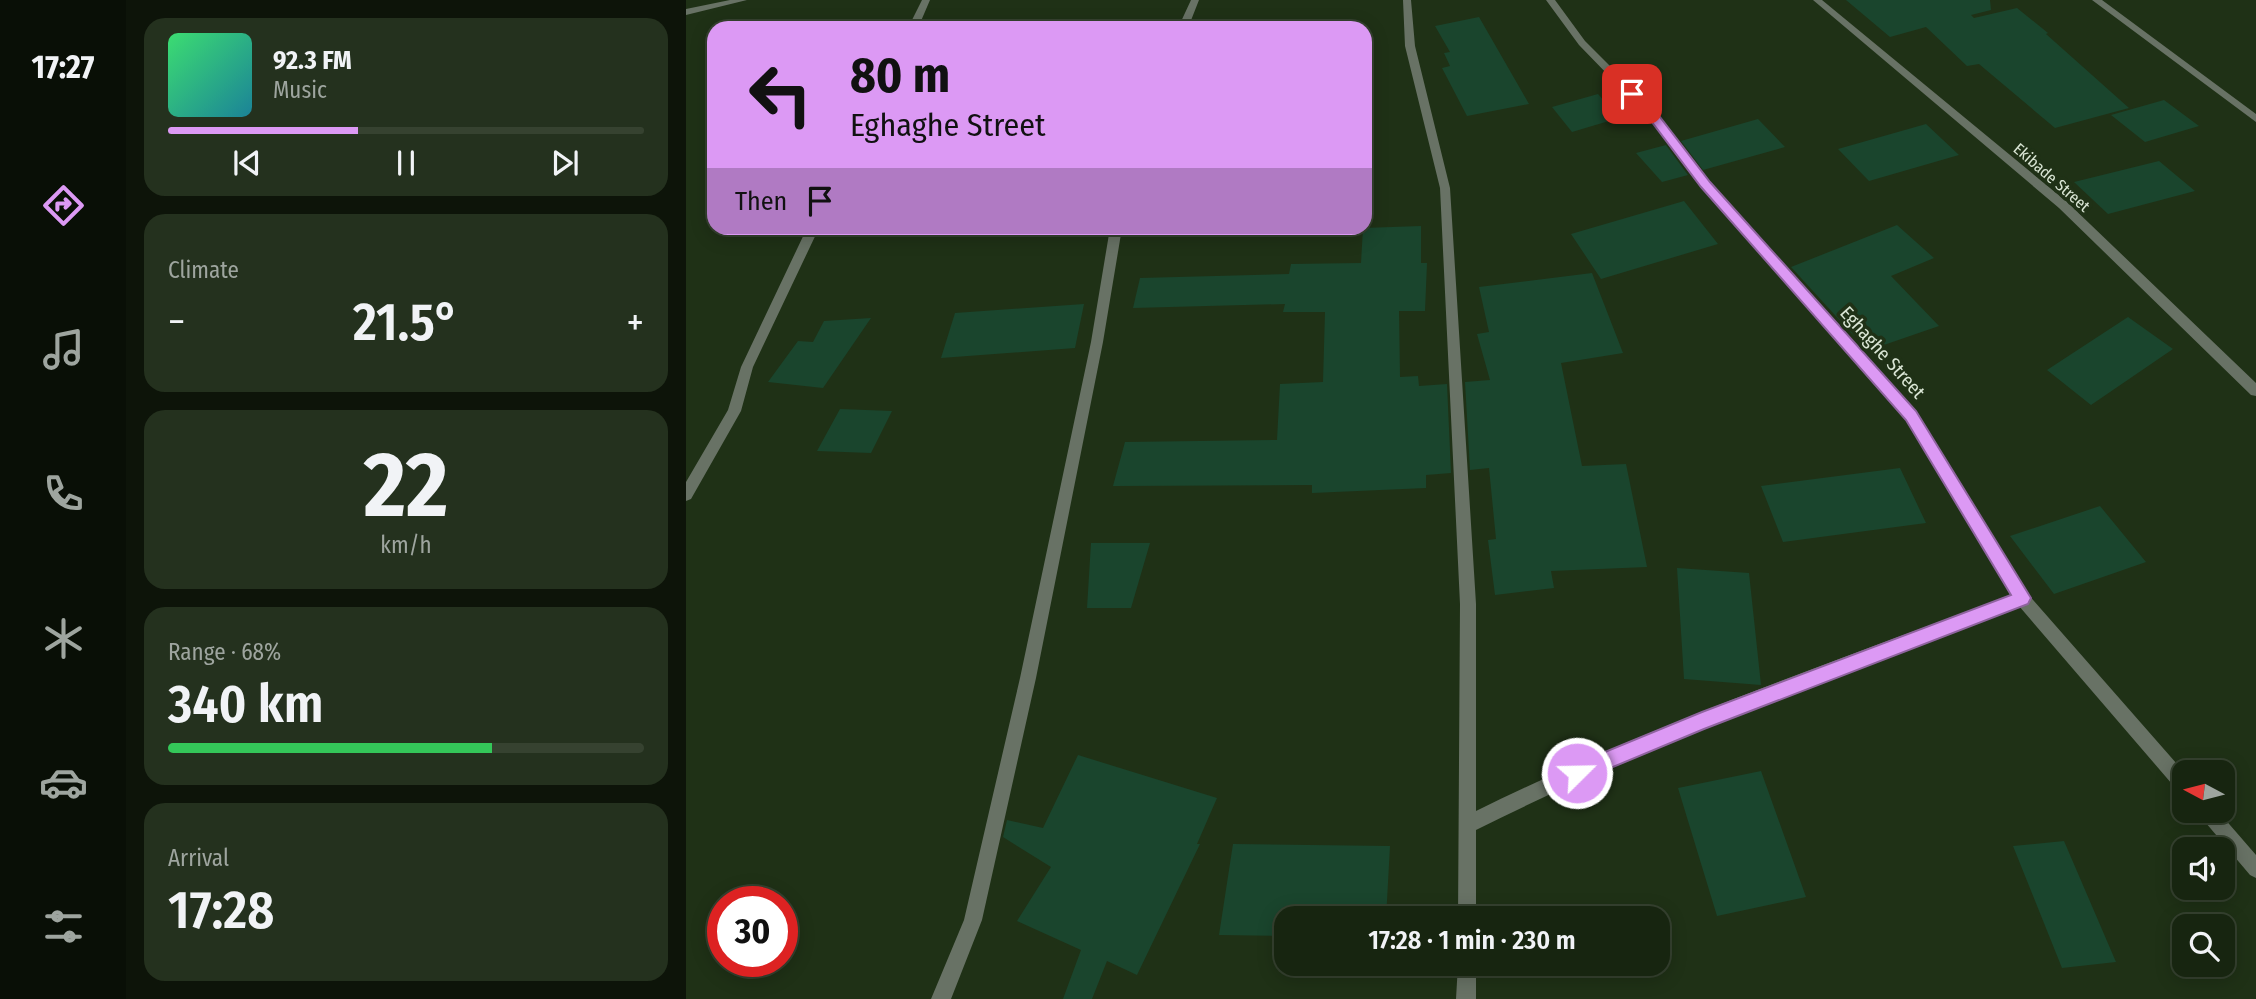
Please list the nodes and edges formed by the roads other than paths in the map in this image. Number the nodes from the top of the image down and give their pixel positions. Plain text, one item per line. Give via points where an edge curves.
1 (743, 0) edge
2 (926, 0) edge
3 (1195, 0) edge
4 (1407, 0) edge
5 (1550, 0) edge
6 (1817, 0) edge
7 (2096, 0) edge
8 (686, 12) edge
9 (916, 21) edge
10 (1186, 21) edge
11 (2256, 119) edge
12 (810, 235) edge
13 (1115, 235) edge
14 (2256, 391) edge
15 (686, 495) edge
16 (2022, 598) junction
17 (2172, 771) edge
18 (2217, 823) edge
19 (1467, 825) junction
20 (2256, 869) edge
21 (1467, 906) edge
22 (1466, 976) edge
23 (941, 999) edge
24 (1466, 999) edge

1 - 8 street
2 - 9 street
3 - 10 street
4 - 19 street via 1410,46 1445,188 1468,604
5 - 16 street, Eghaghe Street via 1582,43 1649,111 1705,185 1911,415
6 - 14 street, Ekibade Street via 2063,205
7 - 11 street
12 - 15 street via 747,367 734,411
13 - 23 street via 1028,678 973,920
16 - 17 street, Eghaghe Street
16 - 19 street via 1702,721 1528,793
18 - 20 street
19 - 21 street
22 - 24 street

